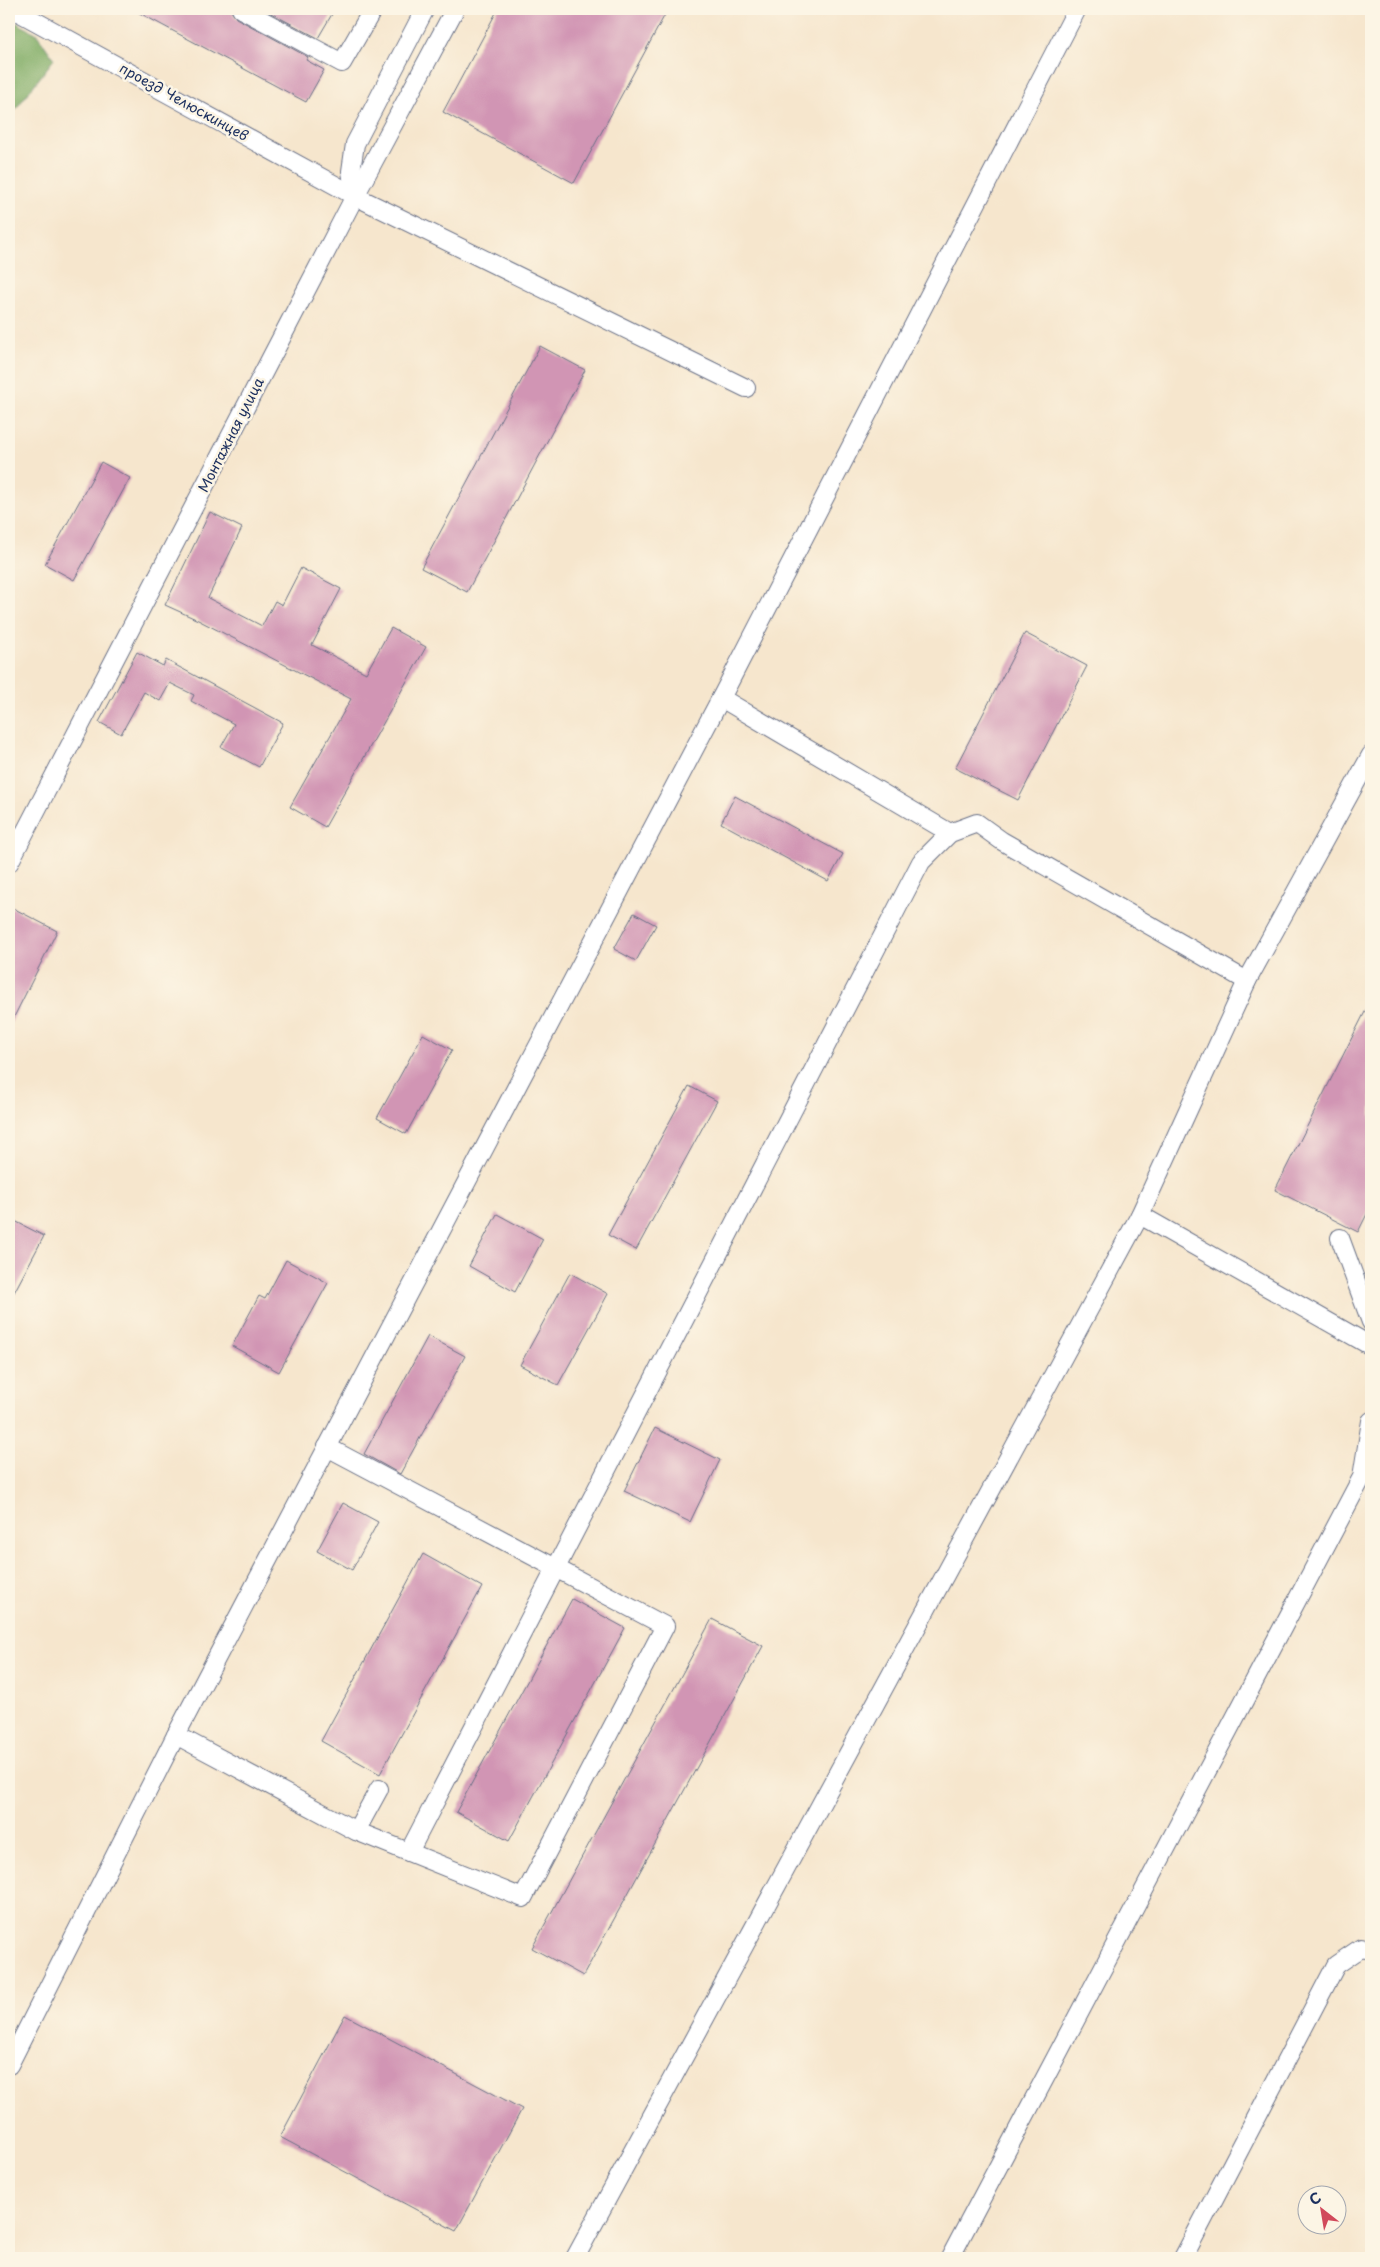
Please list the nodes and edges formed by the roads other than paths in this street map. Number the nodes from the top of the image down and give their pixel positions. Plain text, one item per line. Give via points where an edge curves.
1 (13, 9) edge
2 (241, 9) edge
3 (373, 9) edge
4 (425, 9) edge
5 (455, 9) edge
6 (1077, 9) edge
7 (355, 196) junction
8 (746, 388) dead end
9 (722, 698) junction
10 (1371, 755) edge
11 (950, 834) junction
12 (9, 863) edge
13 (1247, 981) junction
14 (1140, 1215) junction
15 (1340, 1238) dead end
16 (1371, 1322) edge
17 (1371, 1346) edge
18 (1371, 1421) edge
19 (327, 1447) junction
20 (556, 1568) junction
21 (176, 1735) junction
22 (379, 1789) dead end
23 (356, 1831) junction
24 (409, 1852) junction
25 (1371, 1950) edge
26 (9, 2065) edge
27 (576, 2258) edge
28 (950, 2258) edge
29 (1183, 2258) edge

1 - 7 street, проезд Челюскинцев
2 - 3 street via 342,63
4 - 7 street via 355,144 351,172
5 - 7 street, Монтажная улица
6 - 9 street
7 - 8 street, проезд Челюскинцев
7 - 12 street, Монтажная улица
9 - 11 street
9 - 19 street
10 - 13 street
11 - 13 street via 978,823 1002,841
11 - 20 street via 921,862
13 - 14 street
14 - 17 street
14 - 27 street
15 - 16 street
18 - 28 street via 1362,1477
19 - 20 street
19 - 21 street
20 - 24 street
20 - 24 street via 664,1626 523,1898
21 - 23 street
21 - 26 street
22 - 23 street
23 - 24 street
25 - 29 street via 1361,1948 1336,1965

